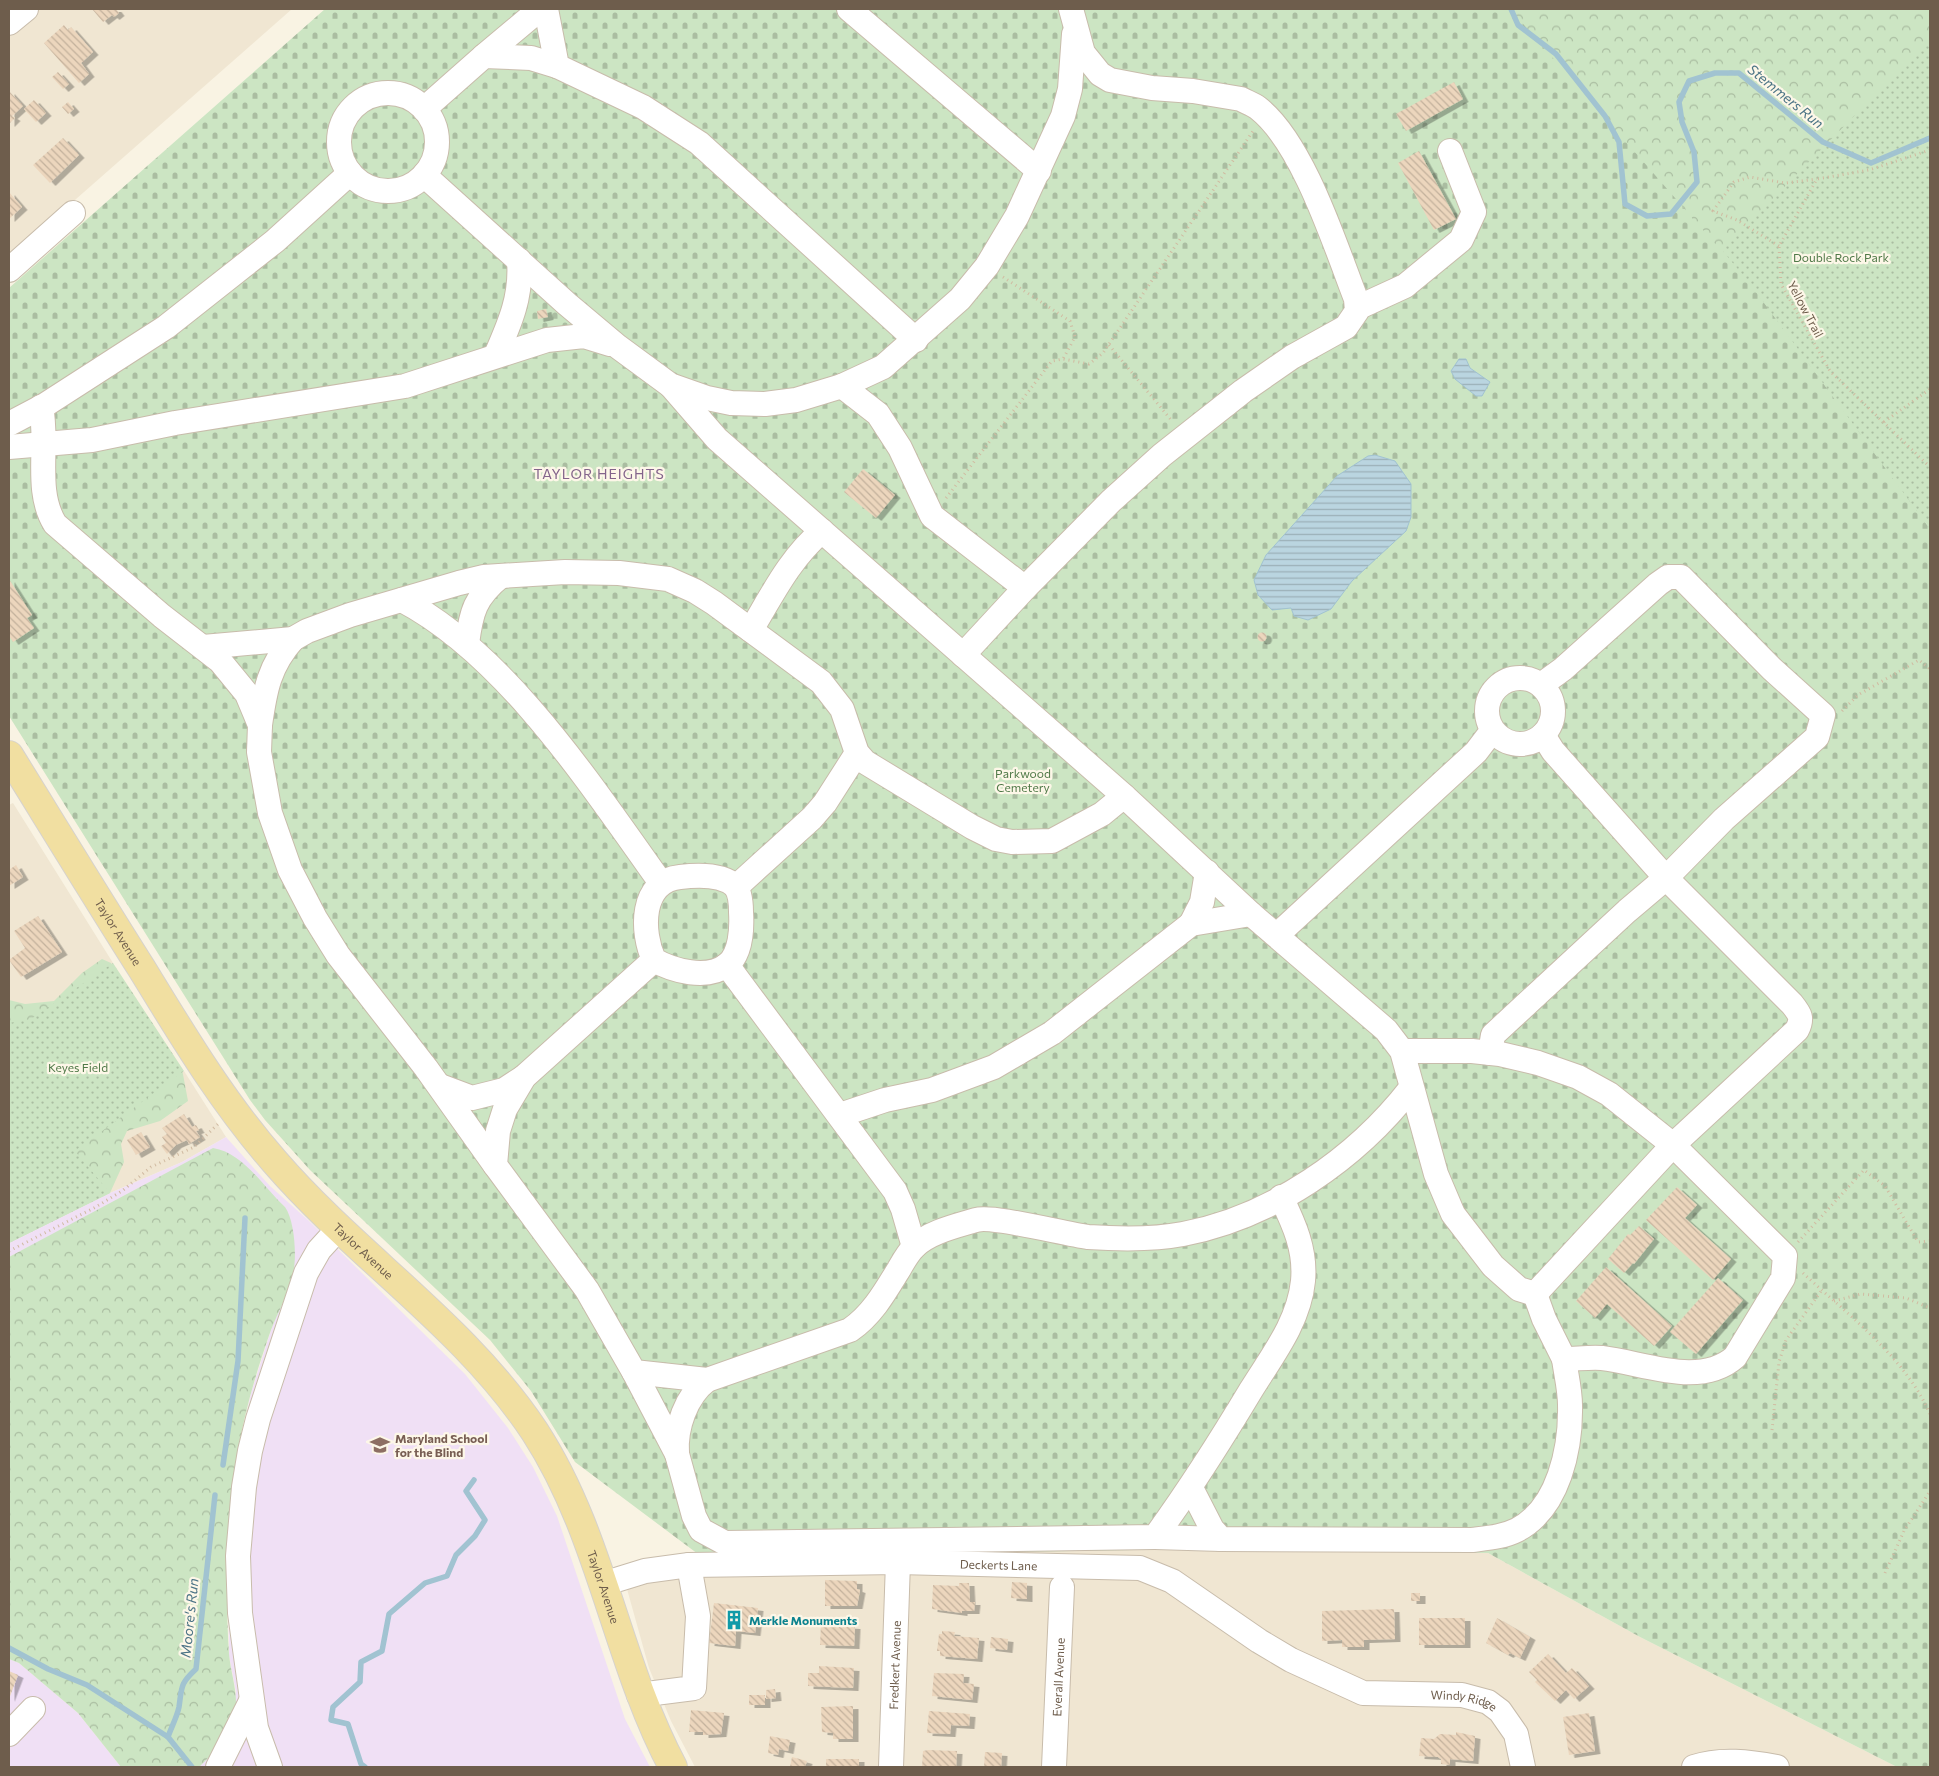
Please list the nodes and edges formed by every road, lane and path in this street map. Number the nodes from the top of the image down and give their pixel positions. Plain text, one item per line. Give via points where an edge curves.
1 (26, 9) edge
2 (540, 9) edge
3 (546, 9) edge
4 (849, 9) edge
5 (1073, 18) edge
6 (9, 24) edge
7 (484, 56) junction
8 (557, 66) junction
9 (424, 109) junction
10 (1265, 114) junction
11 (1930, 150) edge
12 (1450, 152) dead end
13 (1039, 171) junction
14 (350, 173) junction
15 (424, 175) junction
16 (1817, 179) junction
17 (72, 213) dead end
18 (1779, 246) junction
19 (519, 260) junction
20 (986, 266) junction
21 (9, 270) edge
22 (1357, 308) junction
23 (916, 340) junction
24 (1109, 345) junction
25 (617, 346) junction
26 (496, 355) junction
27 (1063, 359) junction
28 (670, 385) junction
29 (842, 386) junction
30 (1930, 390) edge
31 (41, 407) junction
32 (1884, 422) junction
33 (9, 424) edge
34 (1184, 437) junction
35 (44, 445) junction
36 (9, 447) edge
37 (1930, 466) edge
38 (932, 516) junction
39 (822, 531) junction
40 (501, 576) junction
41 (1025, 588) junction
42 (402, 600) junction
43 (751, 630) junction
44 (293, 639) junction
45 (467, 644) junction
46 (203, 647) junction
47 (963, 655) junction
48 (1930, 669) edge
49 (1541, 685) junction
50 (260, 725) junction
51 (1492, 731) junction
52 (1543, 735) junction
53 (1817, 737) junction
54 (857, 753) junction
55 (9, 755) edge
56 (1124, 796) junction
57 (1208, 872) junction
58 (1666, 878) junction
59 (661, 883) junction
60 (736, 887) junction
61 (1251, 914) junction
62 (1191, 924) junction
63 (1277, 935) junction
64 (654, 960) junction
65 (727, 965) junction
66 (1402, 1051) junction
67 (1490, 1053) junction
68 (524, 1077) junction
69 (440, 1086) junction
70 (1411, 1088) junction
71 (234, 1110) junction
72 (840, 1115) junction
73 (1673, 1146) junction
74 (495, 1165) junction
75 (1281, 1197) junction
76 (340, 1227) junction
77 (1930, 1241) edge
78 (914, 1247) junction
79 (9, 1252) edge
80 (1785, 1256) junction
81 (1822, 1290) junction
82 (1535, 1294) junction
83 (1833, 1301) junction
84 (1930, 1308) edge
85 (1564, 1359) junction
86 (634, 1372) junction
87 (707, 1380) junction
88 (1921, 1393) junction
89 (1930, 1407) edge
90 (1930, 1414) edge
91 (1772, 1430) dead end
92 (677, 1454) junction
93 (1191, 1488) junction
94 (1930, 1491) edge
95 (1155, 1537) junction
96 (1222, 1539) junction
97 (898, 1562) junction
98 (689, 1565) junction
99 (1885, 1573) dead end
100 (603, 1584) junction
101 (1062, 1587) dead end
102 (1362, 1693) joint
103 (639, 1695) junction
104 (251, 1701) junction
105 (33, 1709) dead end
106 (9, 1734) edge
107 (218, 1767) edge
108 (270, 1767) edge
109 (673, 1767) edge
110 (891, 1767) edge
111 (1054, 1767) edge
112 (1523, 1767) edge
113 (1694, 1767) edge
114 (1777, 1767) edge

1 - 6 street
2 - 7 street
3 - 8 street
4 - 13 street
5 - 10 street via 1083,53 1100,74 1110,80 1241,99
5 - 13 street via 1070,90 1054,140
7 - 8 street via 531,58
7 - 9 street
8 - 23 street via 643,107 699,143
9 - 14 street via 399,94 383,93 356,105 340,130 342,160
9 - 15 street via 431,119 437,142 436,154
10 - 22 street via 1289,146 1308,180
10 - 24 path
11 - 16 path via 1869,170
12 - 22 street via 1474,212 1461,240 1405,286
13 - 20 street via 1017,216
14 - 15 street via 360,182 386,191 413,184
14 - 31 street via 274,242 166,327
15 - 19 street
16 - 18 path
16 - 18 path via 1785,183 1750,177 1734,182 1713,211 1738,220
17 - 21 street
18 - 32 path, Yellow Trail via 1781,284 1830,371
19 - 25 street
19 - 26 street via 515,312
20 - 23 street via 960,299
20 - 27 path via 1070,321 1075,337
22 - 34 street via 1346,327 1292,357
23 - 29 street via 884,367
24 - 27 path via 1089,364
24 - 34 path
25 - 26 street via 584,336 547,340
25 - 28 street
26 - 35 street via 405,386 175,423 92,440
27 - 38 path via 1052,361
28 - 29 street via 731,403 765,404 796,400
28 - 39 street via 717,439
29 - 38 street via 878,414 900,448
30 - 32 path
31 - 33 street
31 - 35 street
32 - 37 path, Yellow Trail
34 - 41 street via 1111,501
35 - 36 street
35 - 46 street via 45,500 55,524
38 - 41 street
39 - 43 street via 807,543 790,565
39 - 47 street
40 - 42 street via 459,583
40 - 43 street via 565,572 619,573 668,579 695,591
40 - 45 street via 477,599
41 - 47 street
42 - 44 street via 333,621
42 - 45 street via 442,623
43 - 54 street via 821,682 833,695 847,721
44 - 46 street
44 - 50 street via 272,670 265,689
45 - 59 street via 541,723
46 - 50 street via 234,676
47 - 56 street
48 - 53 path via 1919,660 1858,695
49 - 51 street via 1523,678 1504,681 1490,694 1486,713
49 - 52 street via 1551,701 1552,719
49 - 53 street via 1658,584 1668,577 1681,577 1772,670 1823,716
50 - 69 street via 259,752 270,814 290,870 338,954
51 - 52 street via 1503,740 1517,744 1531,742
51 - 63 street via 1476,752
52 - 58 street via 1553,751
53 - 58 street via 1724,819
54 - 56 street via 865,762 972,827 996,839 1012,842 1052,841 1102,814
54 - 60 street via 812,818
55 - 71 main road, Taylor Avenue via 170,1014
56 - 57 street
57 - 61 street
57 - 62 street via 1204,895
58 - 67 street via 1492,1036
58 - 73 street via 1800,1014 1797,1030
59 - 60 street via 678,877 697,876 724,880
59 - 64 street via 654,890 646,917 647,944
60 - 65 street via 742,928 739,943
61 - 62 street
61 - 63 street
62 - 72 street via 1052,1033 994,1067 932,1090 885,1100
63 - 66 street via 1386,1030
64 - 65 street via 677,971 713,971
64 - 68 street
65 - 72 street
66 - 67 street
66 - 70 street
67 - 73 street via 1538,1063 1578,1077 1608,1094
68 - 69 street via 504,1090 472,1098
68 - 74 street via 500,1124
69 - 74 street
70 - 75 street via 1365,1139
70 - 82 street via 1436,1174 1453,1214 1493,1266 1519,1289
71 - 76 main road, Taylor Avenue via 276,1164
71 - 79 path via 194,1147 151,1168 94,1208
72 - 78 street via 895,1191
73 - 80 street
73 - 82 street
74 - 86 street via 587,1290
75 - 78 street via 1243,1216 1182,1235 1122,1239 979,1219 932,1236
75 - 93 street via 1302,1253 1300,1300 1285,1336
76 - 100 main road, Taylor Avenue via 456,1336 519,1409 566,1484
76 - 104 street via 319,1250 306,1273 250,1451 238,1556 240,1613
77 - 80 path via 1918,1242 1885,1186 1864,1170
78 - 87 street via 876,1306 855,1326 830,1338
80 - 81 path
80 - 85 street via 1783,1278 1735,1357 1726,1365 1712,1370 1686,1372 1601,1358
81 - 83 path
81 - 91 path via 1786,1340 1779,1362
82 - 85 street
83 - 84 path via 1861,1294 1906,1298
83 - 88 path via 1888,1353
85 - 96 street via 1570,1404 1568,1438 1559,1478 1541,1510 1518,1529 1497,1537 1472,1540
86 - 87 street
86 - 92 street
87 - 92 street via 693,1394 680,1423
88 - 89 path
88 - 90 path
92 - 95 street via 701,1530 725,1543
93 - 95 street
93 - 96 street via 1212,1530
94 - 99 path via 1904,1531
95 - 96 street
97 - 98 street, Deckerts Lane
97 - 102 street, Deckerts Lane via 1140,1568 1172,1581 1291,1660
97 - 110 street, Fredkert Avenue
98 - 100 street, Deckerts Lane via 645,1571
98 - 103 street via 698,1616 694,1688
100 - 103 main road, Taylor Avenue
101 - 111 street, Everall Avenue
102 - 112 street, Windy Ridge via 1462,1694 1488,1702 1500,1711 1516,1734
103 - 109 main road, Taylor Avenue
104 - 107 street
104 - 108 street via 256,1728
105 - 106 street
113 - 114 street via 1717,1762

